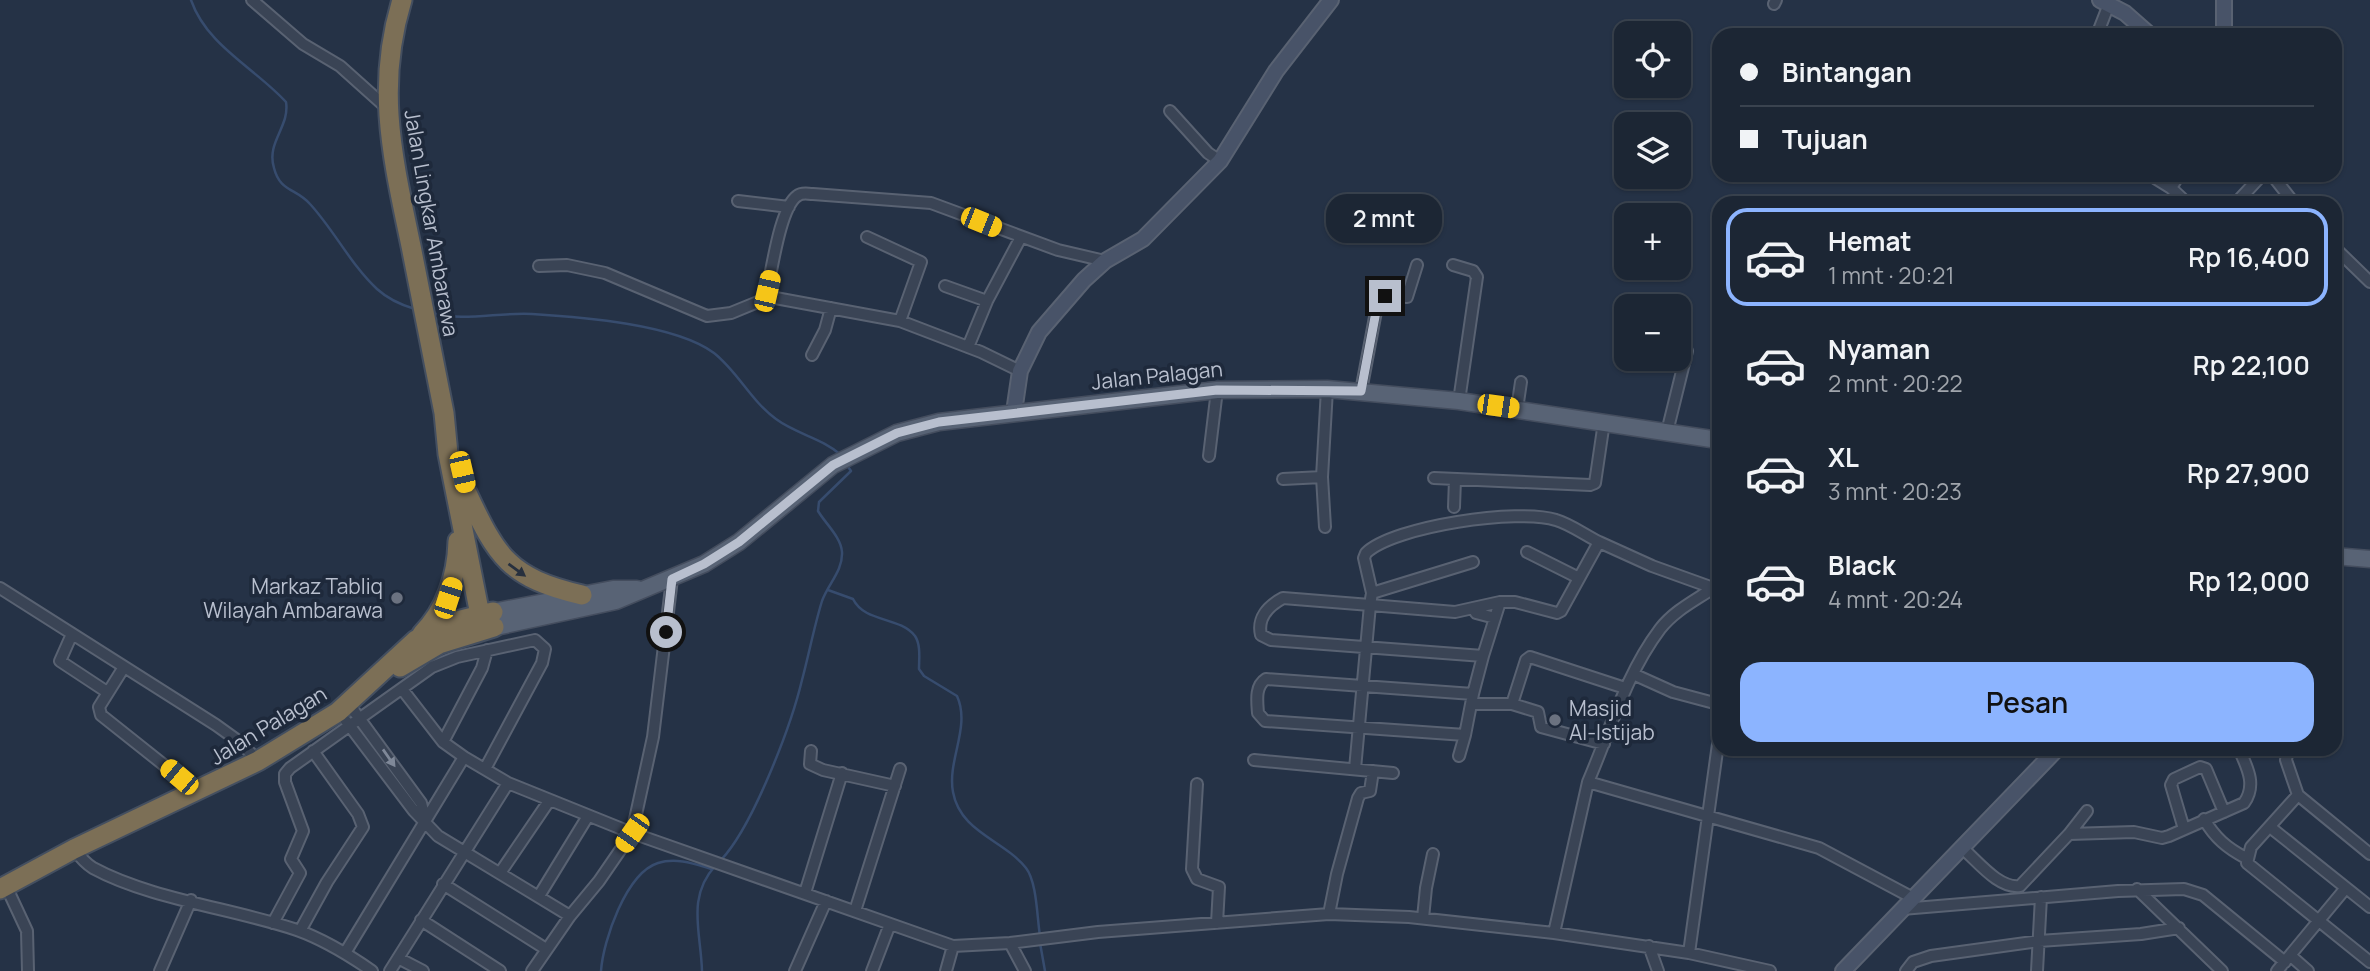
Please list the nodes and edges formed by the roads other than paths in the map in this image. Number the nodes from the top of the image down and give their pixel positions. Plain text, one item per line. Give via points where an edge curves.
1 (252, 0) edge
2 (402, 0) edge
3 (1331, 0) edge
4 (2224, 0) edge
5 (2104, 2) edge
6 (2098, 28) edge
7 (2140, 28) edge
8 (2224, 28) edge
9 (388, 109) junction
10 (1170, 111) dead end
11 (1220, 162) junction
12 (2161, 182) edge
13 (2175, 182) edge
14 (2256, 182) edge
15 (2278, 182) edge
16 (2171, 188) junction
17 (2180, 196) edge
18 (2242, 196) edge
19 (2288, 196) edge
20 (738, 201) dead end
21 (789, 206) junction
22 (867, 237) dead end
23 (1021, 237) junction
24 (2342, 255) edge
25 (1105, 261) junction
26 (1417, 265) dead end
27 (1453, 265) dead end
28 (540, 266) dead end
29 (2370, 282) edge
30 (945, 286) dead end
31 (770, 297) junction
32 (987, 302) junction
33 (831, 308) junction
34 (900, 321) junction
35 (968, 347) junction
36 (812, 355) dead end
37 (1020, 371) junction
38 (1682, 371) edge
39 (1521, 382) dead end
40 (1327, 389) junction
41 (1217, 390) junction
42 (1361, 391) junction
43 (1459, 401) junction
44 (1517, 409) junction
45 (1014, 412) junction
46 (1604, 422) junction
47 (1667, 432) junction
48 (1712, 439) edge
49 (1209, 456) dead end
50 (1322, 477) junction
51 (1434, 478) dead end
52 (1455, 479) junction
53 (1283, 480) dead end
54 (461, 493) junction
55 (1454, 507) dead end
56 (1325, 527) dead end
57 (1599, 542) junction
58 (1527, 552) dead end
59 (2342, 557) edge
60 (2370, 559) edge
61 (1473, 562) dead end
62 (1579, 578) junction
63 (672, 579) junction
64 (1399, 584) junction
65 (0, 588) edge
66 (646, 588) junction
67 (1712, 588) edge
68 (1712, 591) edge
69 (582, 594) junction
70 (1371, 599) junction
71 (1500, 602) junction
72 (1407, 607) junction
73 (1473, 608) junction
74 (1495, 618) junction
75 (488, 627) junction
76 (72, 634) junction
77 (416, 640) junction
78 (1366, 646) junction
79 (1483, 656) junction
80 (124, 667) junction
81 (1633, 674) junction
82 (366, 687) junction
83 (1362, 687) junction
84 (1625, 688) junction
85 (402, 689) junction
86 (107, 692) junction
87 (1472, 699) junction
88 (1712, 702) edge
89 (1511, 704) junction
90 (346, 714) junction
91 (362, 719) junction
92 (1358, 726) junction
93 (1465, 735) junction
94 (443, 742) junction
95 (1604, 744) junction
96 (313, 751) junction
97 (811, 751) dead end
98 (1459, 756) dead end
99 (1717, 756) edge
100 (2050, 756) edge
101 (2242, 756) edge
102 (2286, 756) edge
103 (464, 757) junction
104 (1254, 760) dead end
105 (258, 761) junction
106 (485, 769) junction
107 (900, 769) dead end
108 (1355, 769) junction
109 (1373, 771) junction
110 (1393, 773) dead end
111 (842, 774) junction
112 (1588, 782) junction
113 (508, 783) junction
114 (1198, 784) dead end
115 (895, 786) junction
116 (194, 794) junction
117 (2298, 795) junction
118 (549, 801) junction
119 (2087, 811) dead end
120 (2224, 812) junction
121 (588, 816) junction
122 (1709, 817) junction
123 (2204, 819) junction
124 (426, 822) junction
125 (2270, 827) junction
126 (2184, 829) junction
127 (632, 833) junction
128 (2070, 834) junction
129 (1961, 847) junction
130 (75, 849) junction
131 (464, 851) junction
132 (1433, 854) dead end
133 (2370, 854) edge
134 (2246, 858) junction
135 (500, 873) junction
136 (443, 884) junction
137 (3, 888) edge
138 (2137, 889) junction
139 (2345, 889) junction
140 (805, 893) junction
141 (539, 896) junction
142 (2041, 897) junction
143 (1913, 898) junction
144 (191, 900) junction
145 (826, 901) junction
146 (2370, 907) edge
147 (1902, 909) junction
148 (855, 911) junction
149 (1329, 914) junction
150 (570, 916) junction
151 (1423, 918) junction
152 (421, 920) junction
153 (2318, 920) junction
154 (273, 923) junction
155 (1217, 923) junction
156 (890, 924) junction
157 (2179, 928) junction
158 (300, 931) junction
159 (1555, 933) junction
160 (2039, 942) junction
161 (1010, 943) junction
162 (953, 946) junction
163 (1649, 946) junction
164 (545, 949) junction
165 (345, 953) junction
166 (1689, 953) junction
167 (398, 958) junction
168 (2288, 959) junction
169 (2370, 962) edge
170 (949, 970) edge
171 (2218, 970) edge
172 (28, 971) edge
173 (160, 971) edge
174 (372, 971) edge
175 (390, 971) edge
176 (423, 971) edge
177 (500, 971) edge
178 (532, 971) edge
179 (796, 971) edge
180 (872, 971) edge
181 (1025, 971) edge
182 (1658, 971) edge
183 (1770, 971) edge
184 (1843, 971) edge
185 (1906, 971) edge
186 (2037, 971) edge
187 (2277, 971) edge
188 (2308, 971) edge

1 - 9 street via 286,31 340,66
2 - 9 highway, Jalan Lingkar Ambarawa via 392,35
3 - 11 street via 1276,71
4 - 8 street
5 - 6 street
5 - 7 street
9 - 54 highway, Jalan Lingkar Ambarawa via 444,413 457,450
10 - 11 street
11 - 25 street via 1143,239
12 - 16 street
13 - 16 street
14 - 18 street
15 - 19 street
16 - 17 street
20 - 21 street
21 - 23 street via 802,194 932,203
21 - 31 street via 767,291
22 - 34 street via 920,262
23 - 25 street
23 - 32 street
24 - 29 street
25 - 37 street via 1039,332
26 - 42 street via 1407,297 1385,296 1378,301
27 - 43 street via 1474,271 1477,277
28 - 31 street via 568,265 606,273 707,316 731,313
30 - 32 street
31 - 33 street
32 - 35 street
33 - 34 street
33 - 36 street
34 - 35 street
35 - 37 street
37 - 45 street
38 - 47 street
39 - 44 street
40 - 41 main road, Jalan Palagan
40 - 42 main road, Jalan Palagan
40 - 50 street
41 - 45 main road, Jalan Palagan
41 - 49 street
42 - 43 main road, Jalan Palagan
43 - 44 main road, Jalan Palagan
44 - 46 main road, Jalan Palagan
45 - 63 main road, Jalan Palagan via 939,422 859,450 833,465 739,542
46 - 47 main road, Jalan Palagan
46 - 52 street via 1595,483
47 - 48 main road, Jalan Palagan
50 - 53 street
50 - 56 street
51 - 52 street
52 - 55 street
54 -> 69 highway via 506,562 528,578
54 - 75 highway, Jalan Lingkar Ambarawa
54 - 77 highway via 456,571 448,598
57 - 62 street
57 - 67 street
57 - 70 street via 1555,520 1531,517 1425,528 1366,553
58 - 62 street
59 - 60 main road
61 - 64 street
62 - 71 street via 1557,613
63 - 66 main road, Jalan Palagan
63 - 127 street via 653,737
64 - 70 street
64 - 72 street
65 - 76 street
66 - 69 main road, Jalan Palagan
66 - 75 main road, Jalan Palagan via 616,601
68 - 81 street via 1679,610 1660,628
69 - 75 main road, Jalan Palagan
70 - 72 street
70 - 78 street
70 - 78 street via 1283,598 1269,608 1260,623 1264,639
71 - 73 street
71 - 74 street
72 - 73 street via 1455,612
73 - 74 street via 1476,614
74 - 79 street
75 - 77 highway, Jalan Palagan via 441,628
75 - 82 highway, Jalan Palagan via 439,644
75 - 85 street via 457,656
75 - 94 street via 482,668
75 - 106 street via 535,639 545,655
76 - 80 street
76 - 86 street via 60,662
77 - 82 highway, Jalan Palagan
78 - 79 street
78 - 83 street
79 - 87 street
80 - 86 street
80 - 105 street via 216,725
81 - 84 street
81 - 88 street
82 - 90 highway, Jalan Palagan
83 - 87 street
83 - 92 street
83 - 92 street via 1266,678 1257,693 1261,719
84 - 89 street via 1530,657
84 - 95 street
85 - 91 street
85 - 94 street
86 - 116 street via 99,707 101,715
87 - 89 street
87 - 93 street
89 - 95 street via 1540,713 1541,727
90 - 91 street
90 - 91 street
90 - 96 street
90 - 105 highway, Jalan Palagan
90 - 124 street
91 -> 124 street via 421,803
92 - 93 street
92 - 108 street
93 - 98 street
94 - 103 street
95 - 112 street
96 - 154 street via 285,774 303,831 291,859 300,873
96 - 158 street via 363,827
97 - 111 street via 810,764
99 - 122 street
100 - 129 street
101 - 120 street via 2251,793 2244,803
102 - 117 street
103 - 106 street
103 - 124 street
104 - 108 street
105 - 116 highway, Jalan Palagan
106 - 113 street
107 - 115 street
108 - 109 street
109 - 110 street
109 - 149 street via 1370,792 1358,798
111 - 115 street
111 - 140 street
112 - 122 street
112 - 159 street
113 - 118 street
113 - 131 street
114 - 155 street via 1192,869 1197,879 1219,887
115 - 148 street
116 - 130 highway, Jalan Palagan
117 - 125 street
117 - 133 street
118 - 121 street
118 - 135 street
119 - 128 street
120 - 123 street
120 - 126 street via 2206,769 2200,767 2174,779 2171,785
121 - 127 street
121 - 141 street
122 - 143 street via 1819,848
122 - 166 street
123 - 126 street
123 - 134 street via 2227,848
124 - 131 street via 438,836
124 - 165 street
125 - 134 street
125 - 139 street
126 - 128 street via 2162,838 2134,832
127 - 140 street
127 - 150 street
128 - 129 street via 2020,886 2013,887
129 - 143 street
130 - 137 highway, Jalan Palagan
130 - 144 street via 94,868
131 - 135 street
131 - 136 street
132 - 151 street
134 - 153 street via 2251,867
135 - 141 street
136 - 152 street
136 - 164 street
137 - 172 street via 27,932
138 - 142 street
138 - 157 street
138 - 168 street via 2184,889 2203,895
139 - 146 street
139 - 153 street
140 - 145 street
141 - 150 street
142 - 147 street
142 - 160 street
143 - 147 street
144 - 154 street
144 - 173 street
145 - 148 street
145 - 179 street
147 - 184 street
148 - 156 street
149 - 151 street
149 - 155 street
150 - 164 street
151 - 159 street
152 - 167 street
152 - 177 street
153 - 168 street
153 - 169 street
154 - 158 street
155 - 161 street
156 - 162 street
156 - 180 street
157 - 160 street
157 - 171 street
158 - 165 street
159 - 163 street
160 - 185 street via 1931,956 1913,962
160 - 186 street
161 - 162 street
161 - 181 street
162 - 170 street
163 - 166 street
163 - 182 street
164 - 178 street
165 - 174 street
166 - 183 street
167 - 175 street
167 - 176 street
168 - 187 street
168 - 188 street

